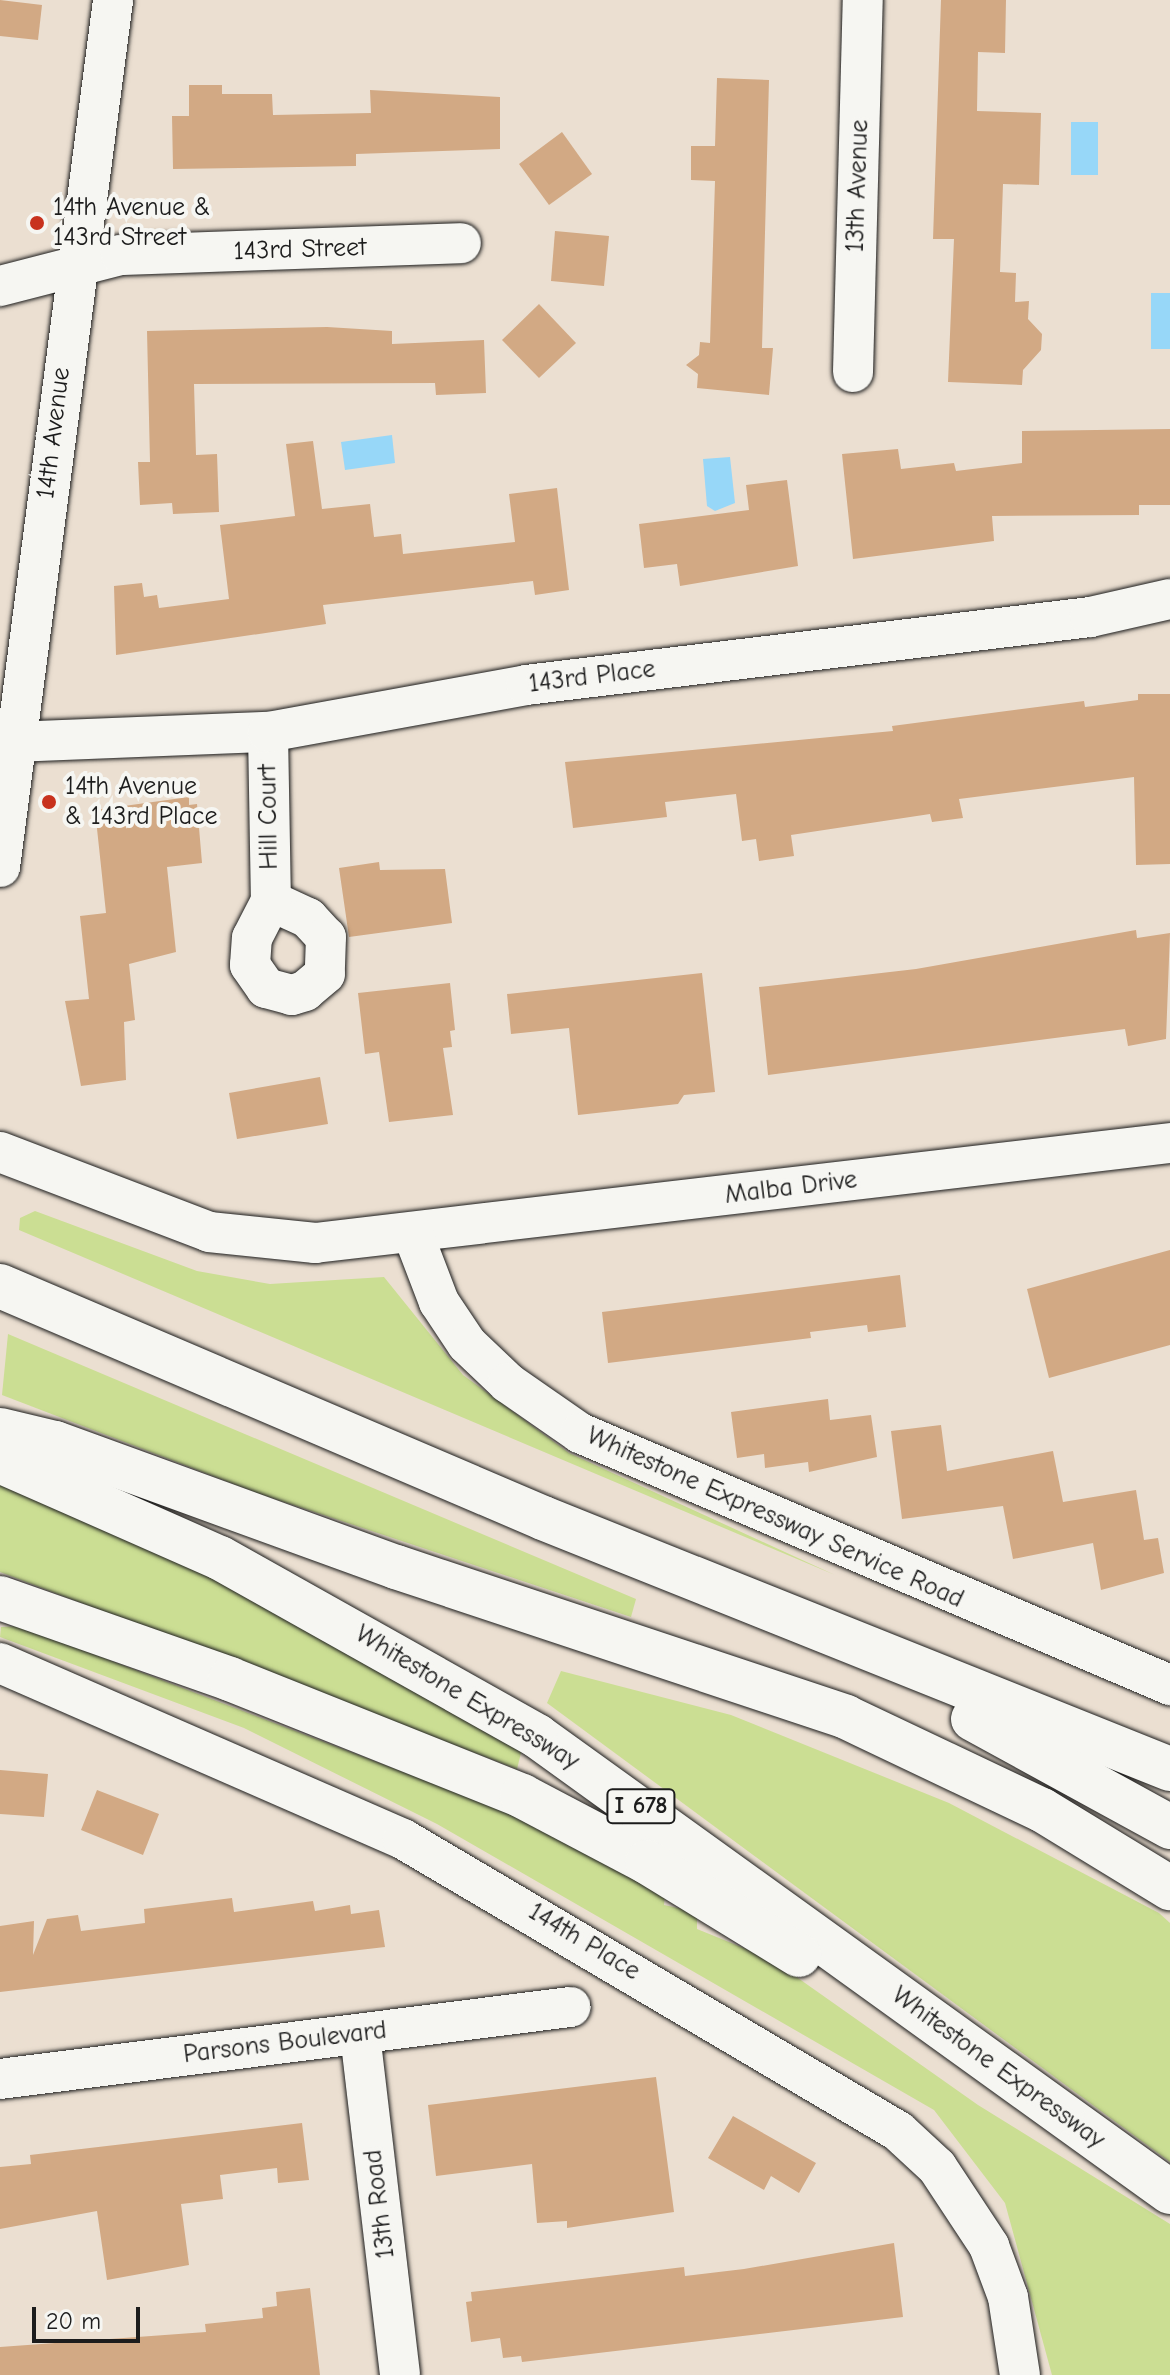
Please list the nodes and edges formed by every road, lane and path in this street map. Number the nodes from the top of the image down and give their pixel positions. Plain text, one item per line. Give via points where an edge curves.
1 (113, 0) edge
2 (863, 0) edge
3 (461, 243) dead end
4 (76, 269) junction
5 (0, 286) edge
6 (853, 372) dead end
7 (1170, 599) edge
8 (268, 732) junction
9 (14, 742) junction
10 (0, 867) edge
11 (271, 901) dead end
12 (1170, 1143) edge
13 (0, 1152) edge
14 (413, 1234) junction
15 (0, 1286) edge
16 (0, 1430) edge
17 (0, 1461) edge
18 (543, 1518) junction
19 (0, 1598) edge
20 (0, 1663) edge
21 (1170, 1685) edge
22 (1170, 1769) edge
23 (1170, 1827) edge
24 (1170, 1888) edge
25 (570, 2007) dead end
26 (360, 2034) junction
27 (0, 2079) edge
28 (1086, 2134) junction
29 (1170, 2192) edge
30 (400, 2375) edge
31 (1020, 2375) edge

1 - 4 street, 14th Avenue
2 - 6 street, 13th Avenue
3 - 4 street, 143rd Street via 121,255
4 - 5 street, 143rd Street
4 - 9 street, 14th Avenue
7 - 8 street, 143rd Place via 1090,617 526,685
8 - 9 street, 143rd Place
8 - 11 street, Hill Court
9 - 10 street, 14th Avenue
12 - 14 street, Malba Drive
13 - 14 street via 209,1232 287,1243
14 - 21 street, Whitestone Expressway Service Road via 439,1302 467,1344 508,1383 580,1433
15 - 18 highway
16 - 24 highway via 55,1443 396,1567 833,1711 1042,1810
17 - 28 highway, Whitestone Expressway / I 678 via 220,1558 537,1736
18 - 22 highway
18 - 23 highway via 1016,1739
19 - 28 highway via 230,1679 545,1807 699,1892
20 - 31 street, 144th Place via 403,1839 898,2131 937,2167 989,2246 1008,2297
25 - 26 street, Parsons Boulevard
26 - 27 street, Parsons Boulevard
26 - 30 street, 13th Road
28 - 29 highway, Whitestone Expressway / I 678

